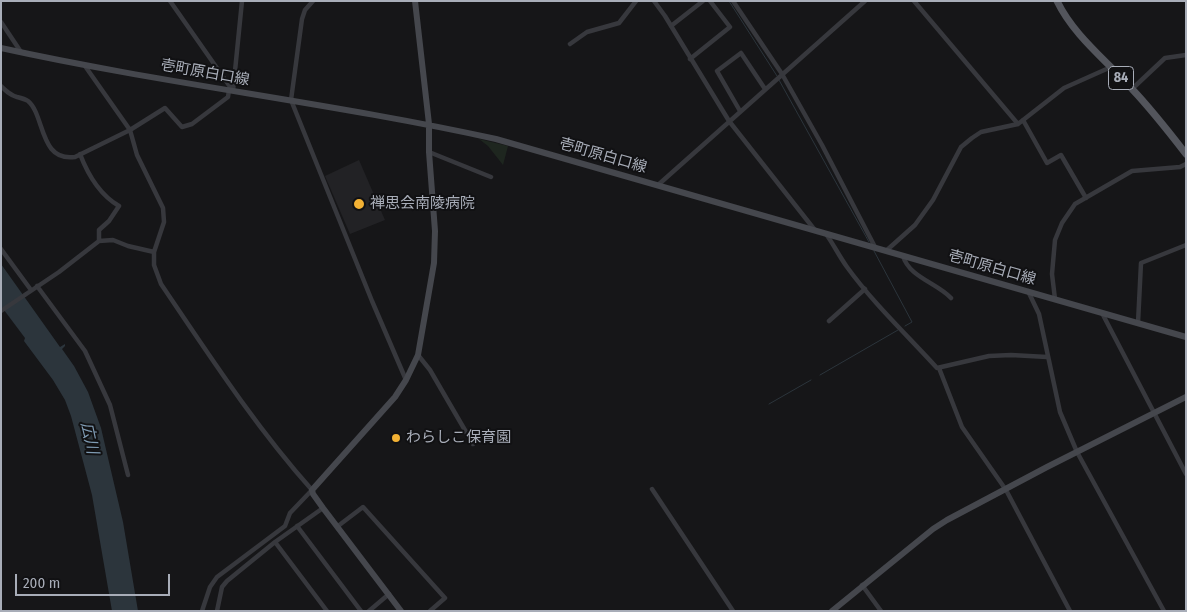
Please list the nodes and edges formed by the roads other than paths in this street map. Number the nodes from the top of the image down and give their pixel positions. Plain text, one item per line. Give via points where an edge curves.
1 (170, 1) edge
2 (242, 1) edge
3 (313, 1) edge
4 (415, 1) edge
5 (636, 1) edge
6 (654, 1) edge
7 (704, 1) edge
8 (710, 1) edge
9 (733, 1) edge
10 (865, 1) edge
11 (914, 1) edge
12 (1066, 1) edge
13 (1058, 4) edge
14 (1, 22) edge
15 (671, 26) junction
16 (570, 44) dead end
17 (1, 48) edge
18 (22, 53) junction
19 (1186, 55) edge
20 (690, 59) junction
21 (86, 66) junction
22 (1111, 67) junction
23 (782, 74) junction
24 (1, 86) edge
25 (765, 89) junction
26 (1132, 89) junction
27 (231, 90) junction
28 (291, 100) junction
29 (740, 111) junction
30 (1024, 120) junction
31 (729, 121) junction
32 (429, 124) junction
33 (1018, 124) junction
34 (130, 130) junction
35 (1185, 151) edge
36 (429, 152) junction
37 (80, 154) junction
38 (1186, 164) edge
39 (491, 177) dead end
40 (658, 185) junction
41 (1086, 198) junction
42 (814, 230) junction
43 (825, 233) junction
44 (99, 241) junction
45 (1186, 245) edge
46 (875, 247) junction
47 (1, 249) edge
48 (887, 250) junction
49 (154, 252) junction
50 (903, 255) junction
51 (38, 286) junction
52 (865, 288) junction
53 (1028, 291) junction
54 (29, 292) junction
55 (951, 298) dead end
56 (1055, 299) junction
57 (1, 311) edge
58 (1101, 312) junction
59 (829, 321) dead end
60 (1138, 324) junction
61 (1186, 337) edge
62 (418, 355) junction
63 (1047, 357) junction
64 (938, 368) junction
65 (406, 380) junction
66 (1186, 397) edge
67 (1155, 412) junction
68 (473, 444) dead end
69 (1077, 452) junction
70 (1186, 474) edge
71 (128, 476) dead end
72 (652, 489) dead end
73 (312, 490) junction
74 (1006, 490) junction
75 (323, 508) junction
76 (297, 526) junction
77 (338, 526) junction
78 (275, 542) junction
79 (862, 585) junction
80 (389, 594) junction
81 (202, 611) edge
82 (217, 611) edge
83 (327, 611) edge
84 (361, 611) edge
85 (369, 611) edge
86 (401, 611) edge
87 (430, 611) edge
88 (733, 611) edge
89 (832, 611) edge
90 (881, 611) edge
91 (1070, 611) edge
92 (1164, 611) edge

1 - 27 street
2 - 27 street
3 - 28 street via 302,19
4 - 32 main road
5 - 16 street via 619,24 587,32
6 - 15 street
7 - 15 street
8 - 20 street via 730,27
9 - 23 street
10 - 23 street
11 - 33 street
12 - 13 street
13 - 22 main road, 84 via 1084,40
14 - 18 street
15 - 20 street
17 - 18 main road, 壱町原白口線
18 - 21 main road, 壱町原白口線
19 - 26 street via 1165,58
20 - 31 street
21 - 27 main road, 壱町原白口線
21 - 34 street
22 - 26 main road, 84
22 - 30 street via 1064,88
23 - 25 street
23 - 46 street
24 - 37 street via 8,93 28,100 52,149 68,158
25 - 29 street
25 - 29 street via 741,53 717,71
26 - 35 main road, 84
27 - 28 main road, 壱町原白口線
27 - 34 street via 228,98 192,124 182,127 165,108
28 - 32 main road, 壱町原白口線
28 - 65 street
29 - 31 street
30 - 33 street
30 - 41 street via 1047,163 1061,155
31 - 40 street
31 - 42 street
32 - 36 main road
32 - 40 main road, 壱町原白口線 via 496,139
33 - 48 street via 981,132 961,147 916,225
34 - 37 street
34 - 49 street via 137,155 163,208 164,222
36 - 39 street
36 - 62 main road via 434,263
37 - 44 street via 95,183 109,200 119,206 99,230
38 - 41 street via 1132,171
40 - 42 main road, 壱町原白口線
41 - 56 street via 1067,213 1057,233 1052,274
42 - 43 main road, 壱町原白口線
43 - 46 main road, 壱町原白口線
43 - 52 street
44 - 49 street via 113,240
44 - 51 street
45 - 60 street via 1141,263
46 - 48 main road, 壱町原白口線
47 - 54 street
48 - 50 main road, 壱町原白口線
49 - 73 street via 160,284 237,397
50 - 53 main road, 壱町原白口線
50 - 55 street via 906,264
51 - 54 street
51 - 71 street via 85,351 110,405
52 - 59 street
52 - 64 street
53 - 56 main road, 壱町原白口線
53 - 63 street via 1039,314
54 - 57 street
56 - 58 main road, 壱町原白口線
58 - 60 main road, 壱町原白口線
58 - 67 street
60 - 61 main road, 壱町原白口線
62 - 65 main road
62 - 68 street
63 - 64 street via 989,356
63 - 69 street via 1060,412
64 - 74 street via 962,427
65 - 73 main road via 395,397
66 - 67 main road
67 - 69 main road
67 - 70 street
69 - 74 main road
69 - 92 street
72 - 88 street
73 - 75 main road
73 - 81 street via 290,513 285,526 217,577
74 - 79 main road via 933,529
74 - 91 street
75 - 76 street
75 - 77 main road
76 - 78 street
76 - 84 street
77 - 80 main road
77 - 87 street via 363,507 445,598
78 - 82 street via 227,581 222,587
78 - 83 street
79 - 89 main road
79 - 90 street
80 - 85 street
80 - 86 main road

